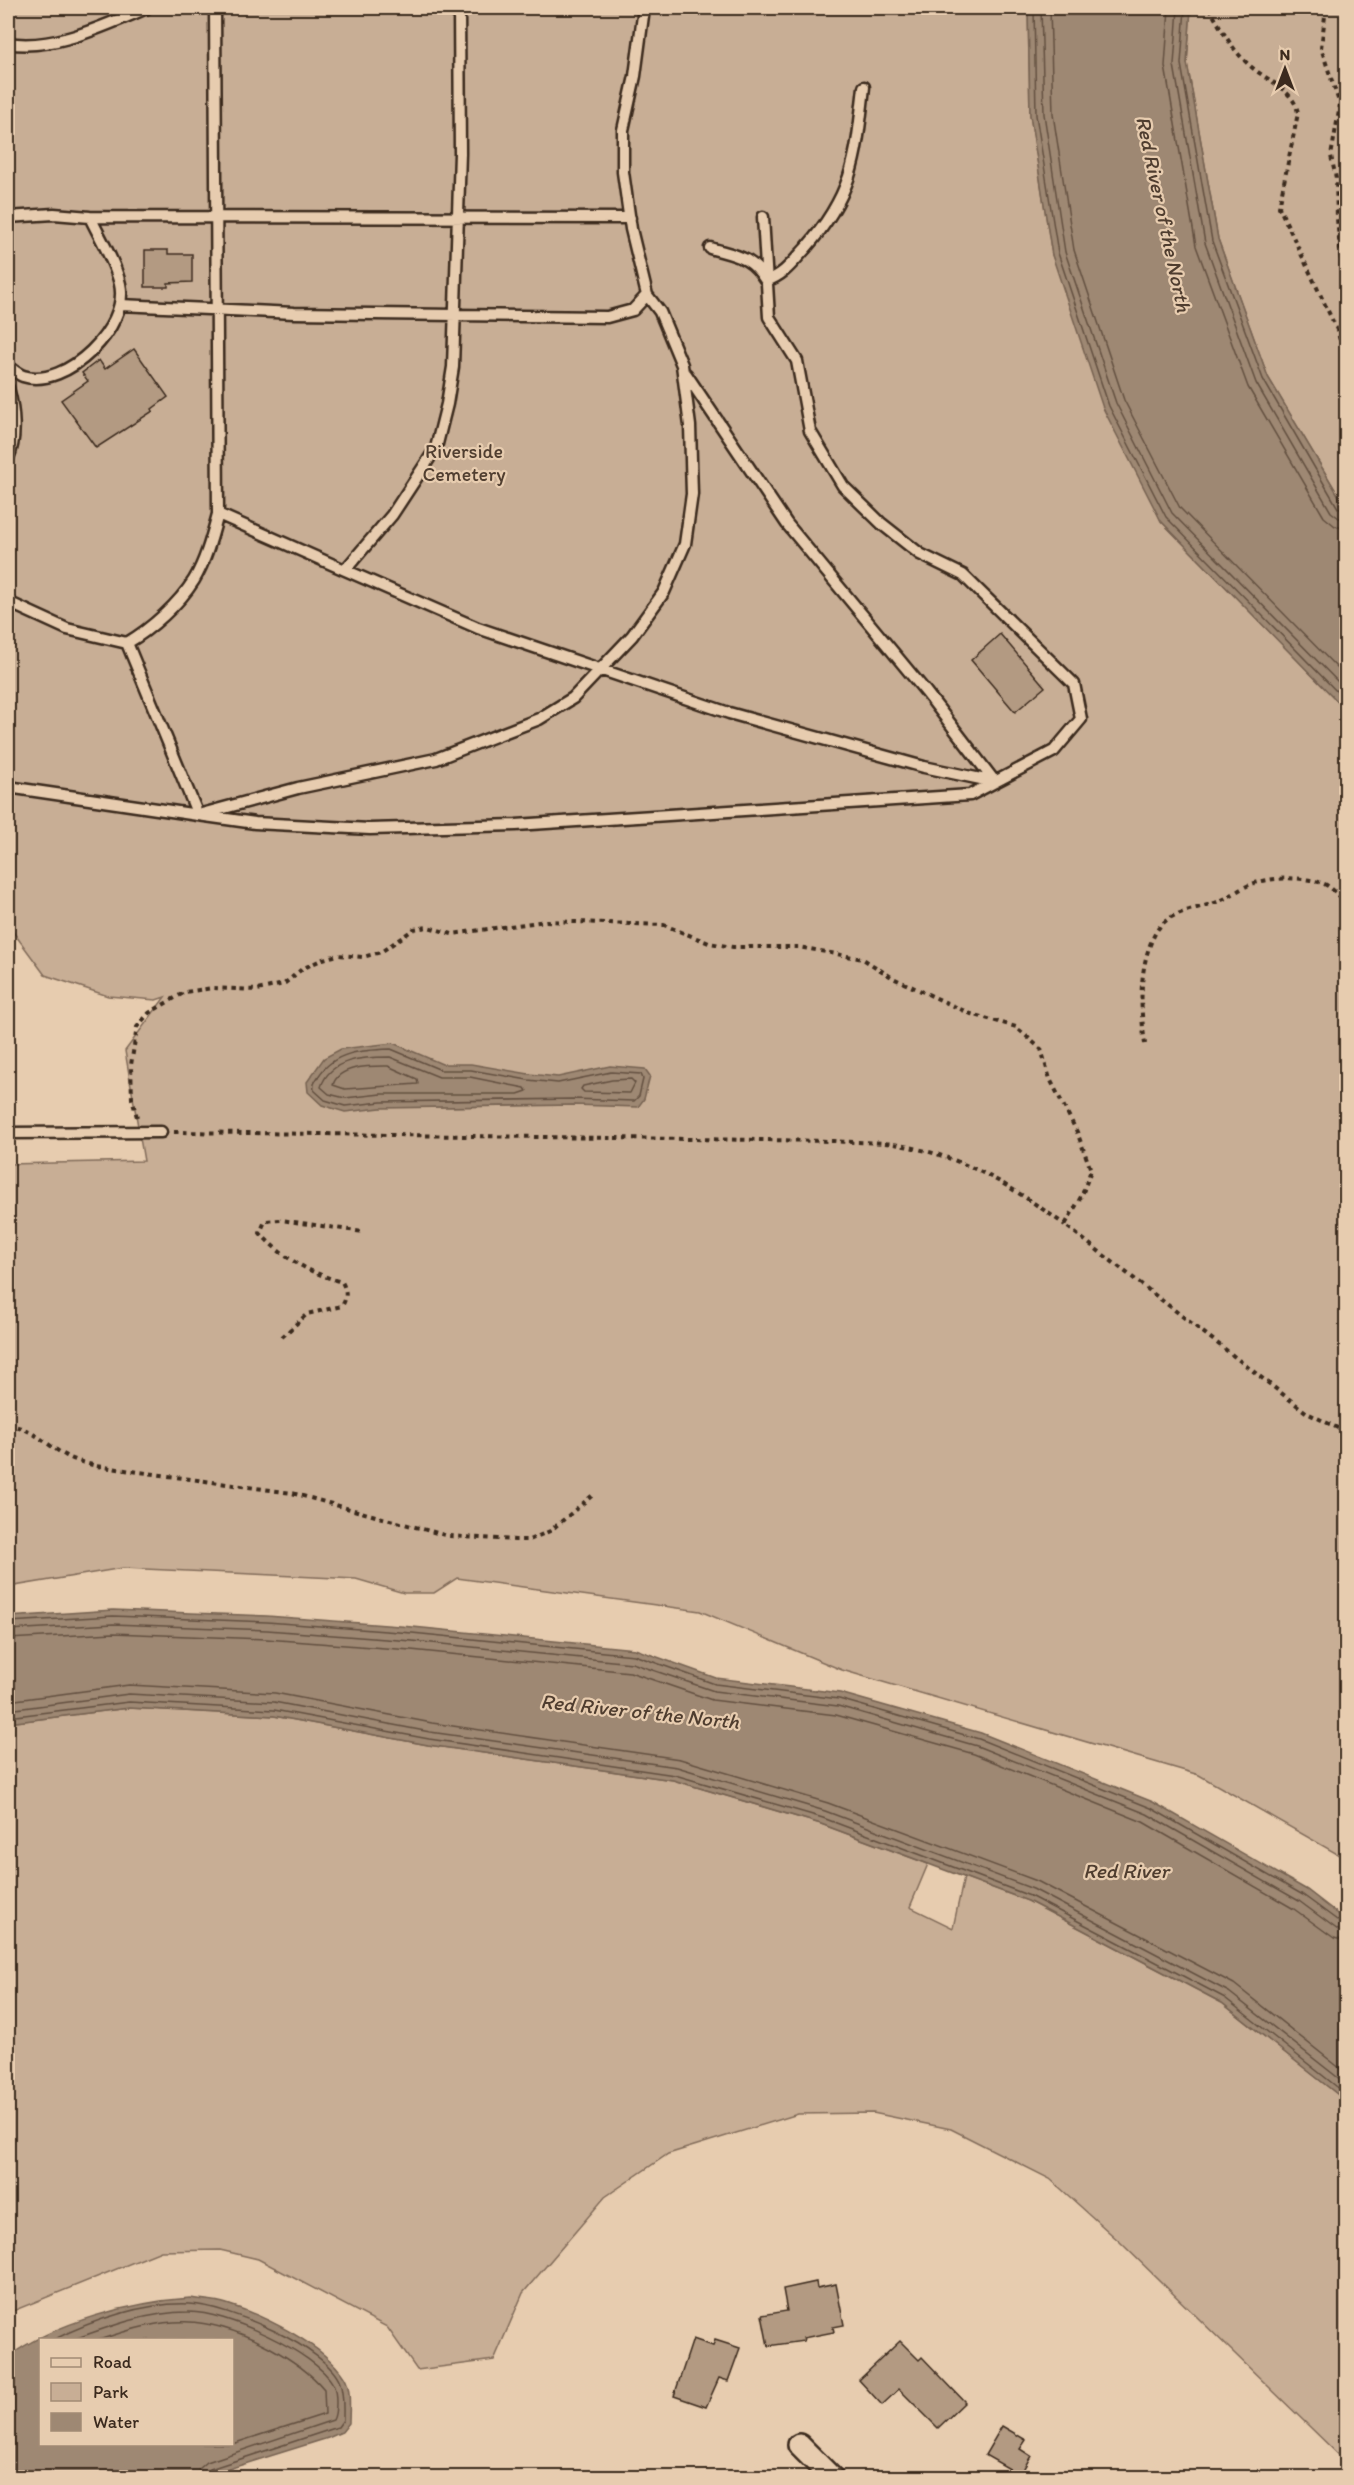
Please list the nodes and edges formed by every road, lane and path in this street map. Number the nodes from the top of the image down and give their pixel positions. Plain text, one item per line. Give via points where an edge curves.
1 (147, 8) edge
2 (215, 8) edge
3 (459, 8) edge
4 (644, 8) edge
5 (1209, 8) edge
6 (1326, 8) edge
7 (8, 43) edge
8 (864, 87) dead end
9 (216, 216) junction
10 (8, 217) edge
11 (90, 217) junction
12 (763, 217) dead end
13 (458, 218) junction
14 (630, 218) junction
15 (710, 248) dead end
16 (766, 281) junction
17 (1347, 284) edge
18 (648, 295) junction
19 (120, 305) junction
20 (217, 310) junction
21 (455, 314) junction
22 (1347, 360) edge
23 (682, 364) junction
24 (8, 366) edge
25 (8, 388) edge
26 (8, 458) edge
27 (218, 514) junction
28 (345, 570) junction
29 (8, 602) edge
30 (127, 643) junction
31 (600, 670) junction
32 (995, 783) junction
33 (8, 787) edge
34 (198, 815) junction
35 (1347, 903) edge
36 (1145, 1044) dead end
37 (141, 1132) junction
38 (161, 1132) joint
39 (8, 1133) edge
40 (1065, 1225) junction
41 (363, 1232) dead end
42 (282, 1337) dead end
43 (8, 1425) edge
44 (1347, 1432) edge
45 (594, 1494) dead end
46 (799, 2445) dead end
47 (832, 2478) edge

1 - 7 lane via 87,33 23,45
2 - 9 lane
3 - 13 lane
4 - 14 lane via 635,76 622,130
5 - 22 path via 1245,62 1296,104 1298,113 1279,207
6 - 17 path via 1321,48 1340,105 1331,156 1342,270
8 - 16 lane via 858,139 845,191 820,232 782,275
9 - 11 lane
9 - 13 lane
9 - 20 lane
10 - 11 lane
11 - 19 lane via 121,284
12 - 16 lane
13 - 14 lane
13 - 21 lane
14 - 18 lane
15 - 16 lane via 745,258 756,265
16 - 32 lane via 769,317 797,361 810,431 843,486 920,554 963,575 1074,684 1081,719 1054,751
18 - 21 lane via 633,309 607,317
18 - 23 lane via 660,312
19 - 20 lane
19 - 24 lane via 102,340 75,366 50,375 25,376
20 - 21 lane
20 - 27 lane
21 - 28 lane via 453,367 436,447 392,515
23 - 31 lane via 690,426 692,494 685,544 664,592 633,636
23 - 32 lane via 689,380 788,524
25 - 26 lane via 13,423
27 - 28 lane
27 - 30 lane via 194,581 171,607
28 - 31 lane via 478,628
29 - 30 lane via 67,629
30 - 34 lane
31 - 32 lane via 729,713
31 - 34 lane via 573,698 539,719 436,759
32 - 34 lane via 970,795 922,800 516,825 370,829 255,823
33 - 34 lane
35 - 36 path via 1324,884 1309,880 1267,881 1167,919 1157,931 1143,974
37 - 38 lane
37 - 39 lane
37 - 40 path via 131,1088 131,1050 137,1027 148,1013 185,992 213,988 257,990 284,984 323,959 381,952 414,929 428,927 452,934 546,921 656,925 709,944 799,947 863,959 893,978 971,1014 1016,1027 1041,1049 1050,1079 1091,1170
38 - 40 path via 898,1145 952,1158 1009,1185
40 - 44 path via 1307,1413
41 - 42 path via 281,1220 265,1221 261,1226 260,1233 267,1241 297,1264 314,1275 342,1282 345,1288 342,1306 307,1314
43 - 45 path via 20,1426 66,1456 96,1466 292,1493 448,1536 529,1540 550,1531
46 - 47 street

